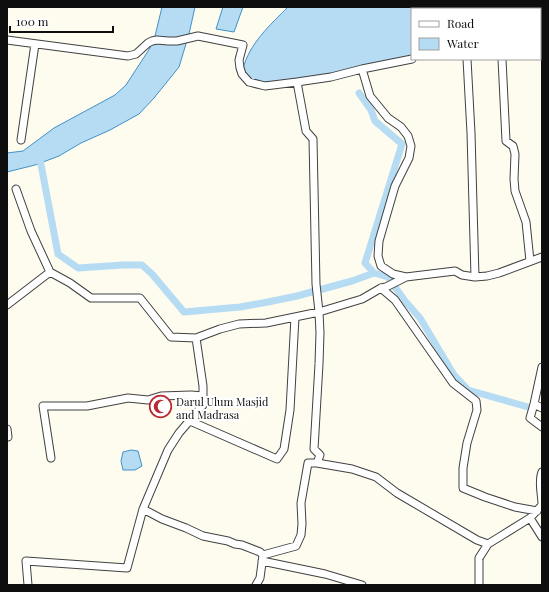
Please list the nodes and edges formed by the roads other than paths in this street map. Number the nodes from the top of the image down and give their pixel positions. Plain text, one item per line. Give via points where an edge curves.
1 (7, 40) edge
2 (35, 44) junction
3 (411, 58) edge
4 (467, 60) edge
5 (502, 60) edge
6 (362, 69) junction
7 (297, 82) junction
8 (21, 140) dead end
9 (16, 189) dead end
10 (542, 257) edge
11 (530, 261) junction
12 (50, 272) junction
13 (475, 277) junction
14 (403, 278) junction
15 (383, 287) junction
16 (7, 305) edge
17 (319, 312) junction
18 (295, 317) junction
19 (196, 338) junction
20 (542, 367) edge
21 (203, 396) junction
22 (534, 404) junction
23 (542, 408) edge
24 (190, 421) junction
25 (542, 427) edge
26 (7, 429) edge
27 (8, 437) edge
28 (51, 458) dead end
29 (318, 463) junction
30 (542, 472) edge
31 (143, 509) junction
32 (536, 511) junction
33 (530, 518) junction
34 (542, 537) edge
35 (488, 544) junction
36 (263, 558) junction
37 (28, 585) edge
38 (256, 585) edge
39 (362, 585) edge
40 (479, 585) edge

1 - 2 street
2 - 7 street via 128,56 140,52 152,41 177,41 198,36 243,45 240,68 249,82 265,86
2 - 8 street
3 - 6 street
4 - 13 street
5 - 11 street via 506,141 513,146 515,154 515,191 526,222
6 - 7 street
6 - 14 street via 370,96 388,118 408,136 411,146 410,158 395,186 379,241 378,256 381,266
7 - 17 street via 306,131 312,139
9 - 12 street via 31,231
10 - 11 street
11 - 13 street via 499,273
12 - 16 street
12 - 19 street via 91,298 140,298 171,337
13 - 14 street via 455,271
14 - 15 street
15 - 17 street via 362,299
15 - 32 street via 395,300 453,383 476,401 478,410 467,443 463,488 515,507
17 - 18 street
17 - 29 street via 314,449 320,455
18 - 19 street via 266,323 239,324
18 - 24 street via 290,410 284,449 277,459
19 - 21 street via 204,386
20 - 22 street
21 - 24 street via 203,405
21 - 28 street via 161,396 148,400 128,398 87,406 43,406
22 - 23 street
22 - 25 street via 530,418
24 - 31 street via 168,450
26 - 27 street
29 - 35 street via 352,469 376,477 397,493
29 - 36 street via 308,464 301,503 301,535 296,546
30 - 32 street via 542,505
31 - 36 street via 203,536 260,552
31 - 37 street via 128,568 26,561
32 - 33 street
33 - 34 street
33 - 35 street
35 - 40 street via 480,558
36 - 38 street via 260,578
36 - 39 street

